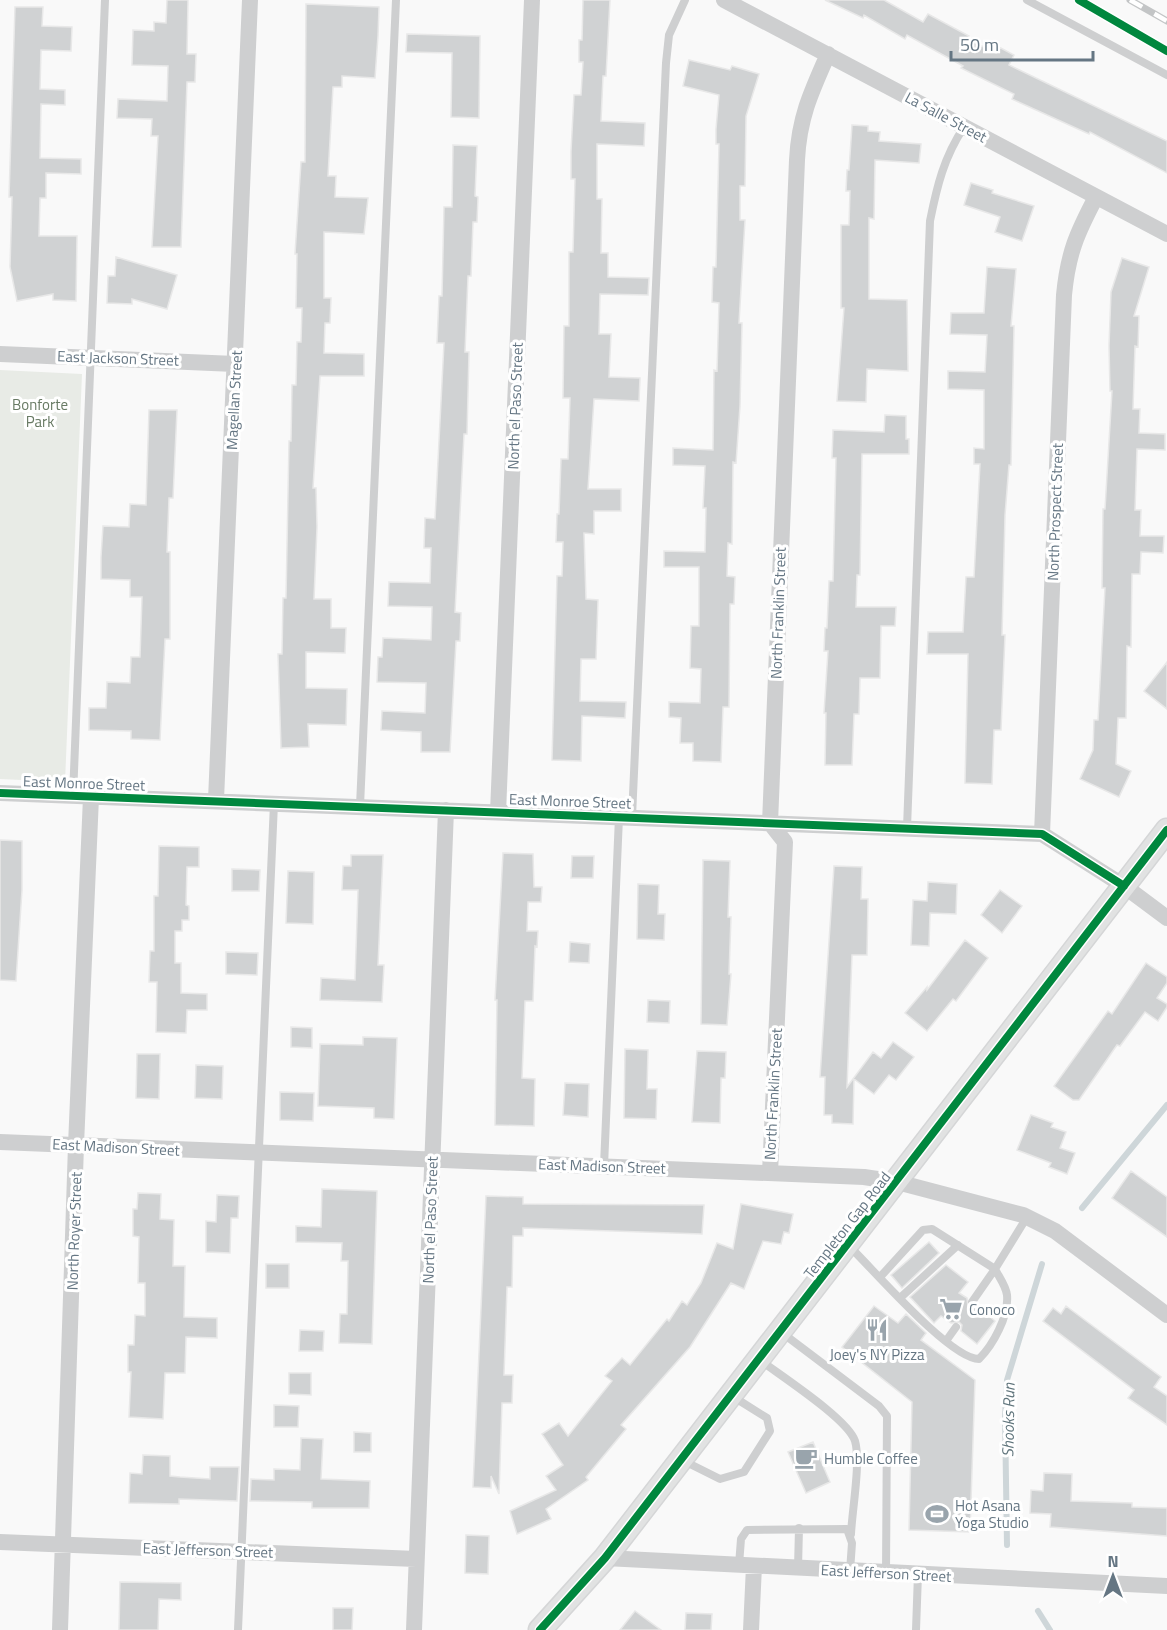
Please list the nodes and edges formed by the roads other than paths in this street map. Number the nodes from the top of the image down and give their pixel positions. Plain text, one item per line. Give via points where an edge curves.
1 (105, 0) edge
2 (250, 0) edge
3 (396, 0) edge
4 (532, 0) edge
5 (685, 0) edge
6 (724, 0) edge
7 (1026, 0) edge
8 (828, 54) junction
9 (1167, 75) edge
10 (964, 127) junction
11 (1096, 197) junction
12 (1167, 234) edge
13 (0, 354) edge
14 (90, 357) junction
15 (235, 364) junction
16 (0, 793) edge
17 (73, 796) junction
18 (92, 797) junction
19 (216, 800) junction
20 (274, 803) junction
21 (360, 806) junction
22 (446, 810) junction
23 (498, 812) junction
24 (625, 817) junction
25 (770, 823) junction
26 (906, 828) junction
27 (1167, 830) edge
28 (1041, 834) junction
29 (1124, 886) junction
30 (1167, 918) edge
31 (0, 1142) edge
32 (76, 1145) junction
33 (258, 1154) junction
34 (432, 1159) junction
35 (604, 1166) junction
36 (770, 1173) junction
37 (897, 1182) junction
38 (1027, 1217) junction
39 (848, 1245) junction
40 (958, 1245) junction
41 (995, 1269) junction
42 (881, 1276) junction
43 (900, 1298) junction
44 (972, 1302) dead end
45 (1167, 1316) edge
46 (956, 1327) dead end
47 (781, 1332) junction
48 (946, 1341) junction
49 (759, 1360) junction
50 (732, 1396) junction
51 (682, 1460) junction
52 (799, 1528) junction
53 (851, 1534) junction
54 (0, 1542) edge
55 (64, 1544) junction
56 (241, 1551) junction
57 (416, 1558) junction
58 (605, 1558) junction
59 (746, 1566) junction
60 (798, 1568) junction
61 (850, 1571) junction
62 (886, 1573) junction
63 (918, 1574) junction
64 (1167, 1586) edge
65 (60, 1630) edge
66 (238, 1630) edge
67 (414, 1630) edge
68 (540, 1630) edge
69 (752, 1630) edge
70 (916, 1630) edge

1 - 14 lane
2 - 15 street, Magellan Street
3 - 21 lane
4 - 23 street, North el Paso Street
5 - 24 lane via 669,35 666,63
6 - 8 street, La Salle Street
7 - 9 lane
8 - 10 street, La Salle Street
8 - 25 street, North Franklin Street via 804,106 798,130
10 - 11 street, La Salle Street
10 - 26 lane via 950,147 938,177 930,221
11 - 12 street, La Salle Street
11 - 28 street, North Prospect Street via 1067,261 1064,295
13 - 14 street, East Jackson Street
14 - 15 street, East Jackson Street
14 - 17 lane
15 - 19 street, Magellan Street
16 - 17 street, East Monroe Street
17 - 18 street, East Monroe Street
18 - 19 street, East Monroe Street
18 - 32 street, North Royer Street
19 - 20 street, East Monroe Street
20 - 21 street, East Monroe Street
20 - 33 lane
21 - 22 street, East Monroe Street
22 - 23 street, East Monroe Street
22 - 34 street, North el Paso Street
23 - 24 street, East Monroe Street
24 - 25 street, East Monroe Street
24 - 35 lane
25 - 26 street, East Monroe Street
25 - 36 street, North Franklin Street via 785,842
26 - 28 street, East Monroe Street
27 - 29 street, Templeton Gap Road
28 - 29 street, East Monroe Street
29 - 30 street, East Monroe Street
29 - 37 street, Templeton Gap Road
31 - 32 street, East Madison Street
32 - 33 street, East Madison Street
32 - 55 street, North Royer Street
33 - 34 street, East Madison Street
33 - 56 lane
34 - 35 street, East Madison Street
34 - 57 street, North el Paso Street
35 - 36 street, East Madison Street
36 - 37 street, East Madison Street
37 - 38 street, East Madison Street
37 - 39 street, Templeton Gap Road
38 - 41 lane
38 - 45 street, East Madison Street via 1072,1243
39 - 42 lane
39 - 47 street, Templeton Gap Road
40 - 41 lane
40 - 42 lane via 932,1229 923,1230
40 - 43 lane
41 - 44 lane
41 - 48 lane via 1007,1296 1002,1320 987,1352 973,1359
42 - 43 lane
43 - 48 lane
46 - 48 lane
47 - 49 street, Templeton Gap Road
47 - 62 lane via 887,1416
49 - 50 street, Templeton Gap Road
49 - 53 lane via 845,1424 855,1440
50 - 51 street, Templeton Gap Road
50 - 51 lane via 766,1418 770,1431 744,1472 720,1479
51 - 58 street, Templeton Gap Road
52 - 53 lane via 847,1529
52 - 59 lane via 747,1530 741,1539
52 - 60 lane
53 - 61 lane
54 - 55 street, East Jefferson Street
55 - 56 street, East Jefferson Street
55 - 65 street, North Royer Street
56 - 57 street, East Jefferson Street
56 - 66 lane
57 - 67 street, North el Paso Street
58 - 59 street, East Jefferson Street
58 - 68 street, Templeton Gap Road
59 - 60 street, East Jefferson Street
59 - 69 street
60 - 61 street, East Jefferson Street
61 - 62 street, East Jefferson Street
62 - 63 street, East Jefferson Street
63 - 64 street, East Jefferson Street
63 - 70 lane

